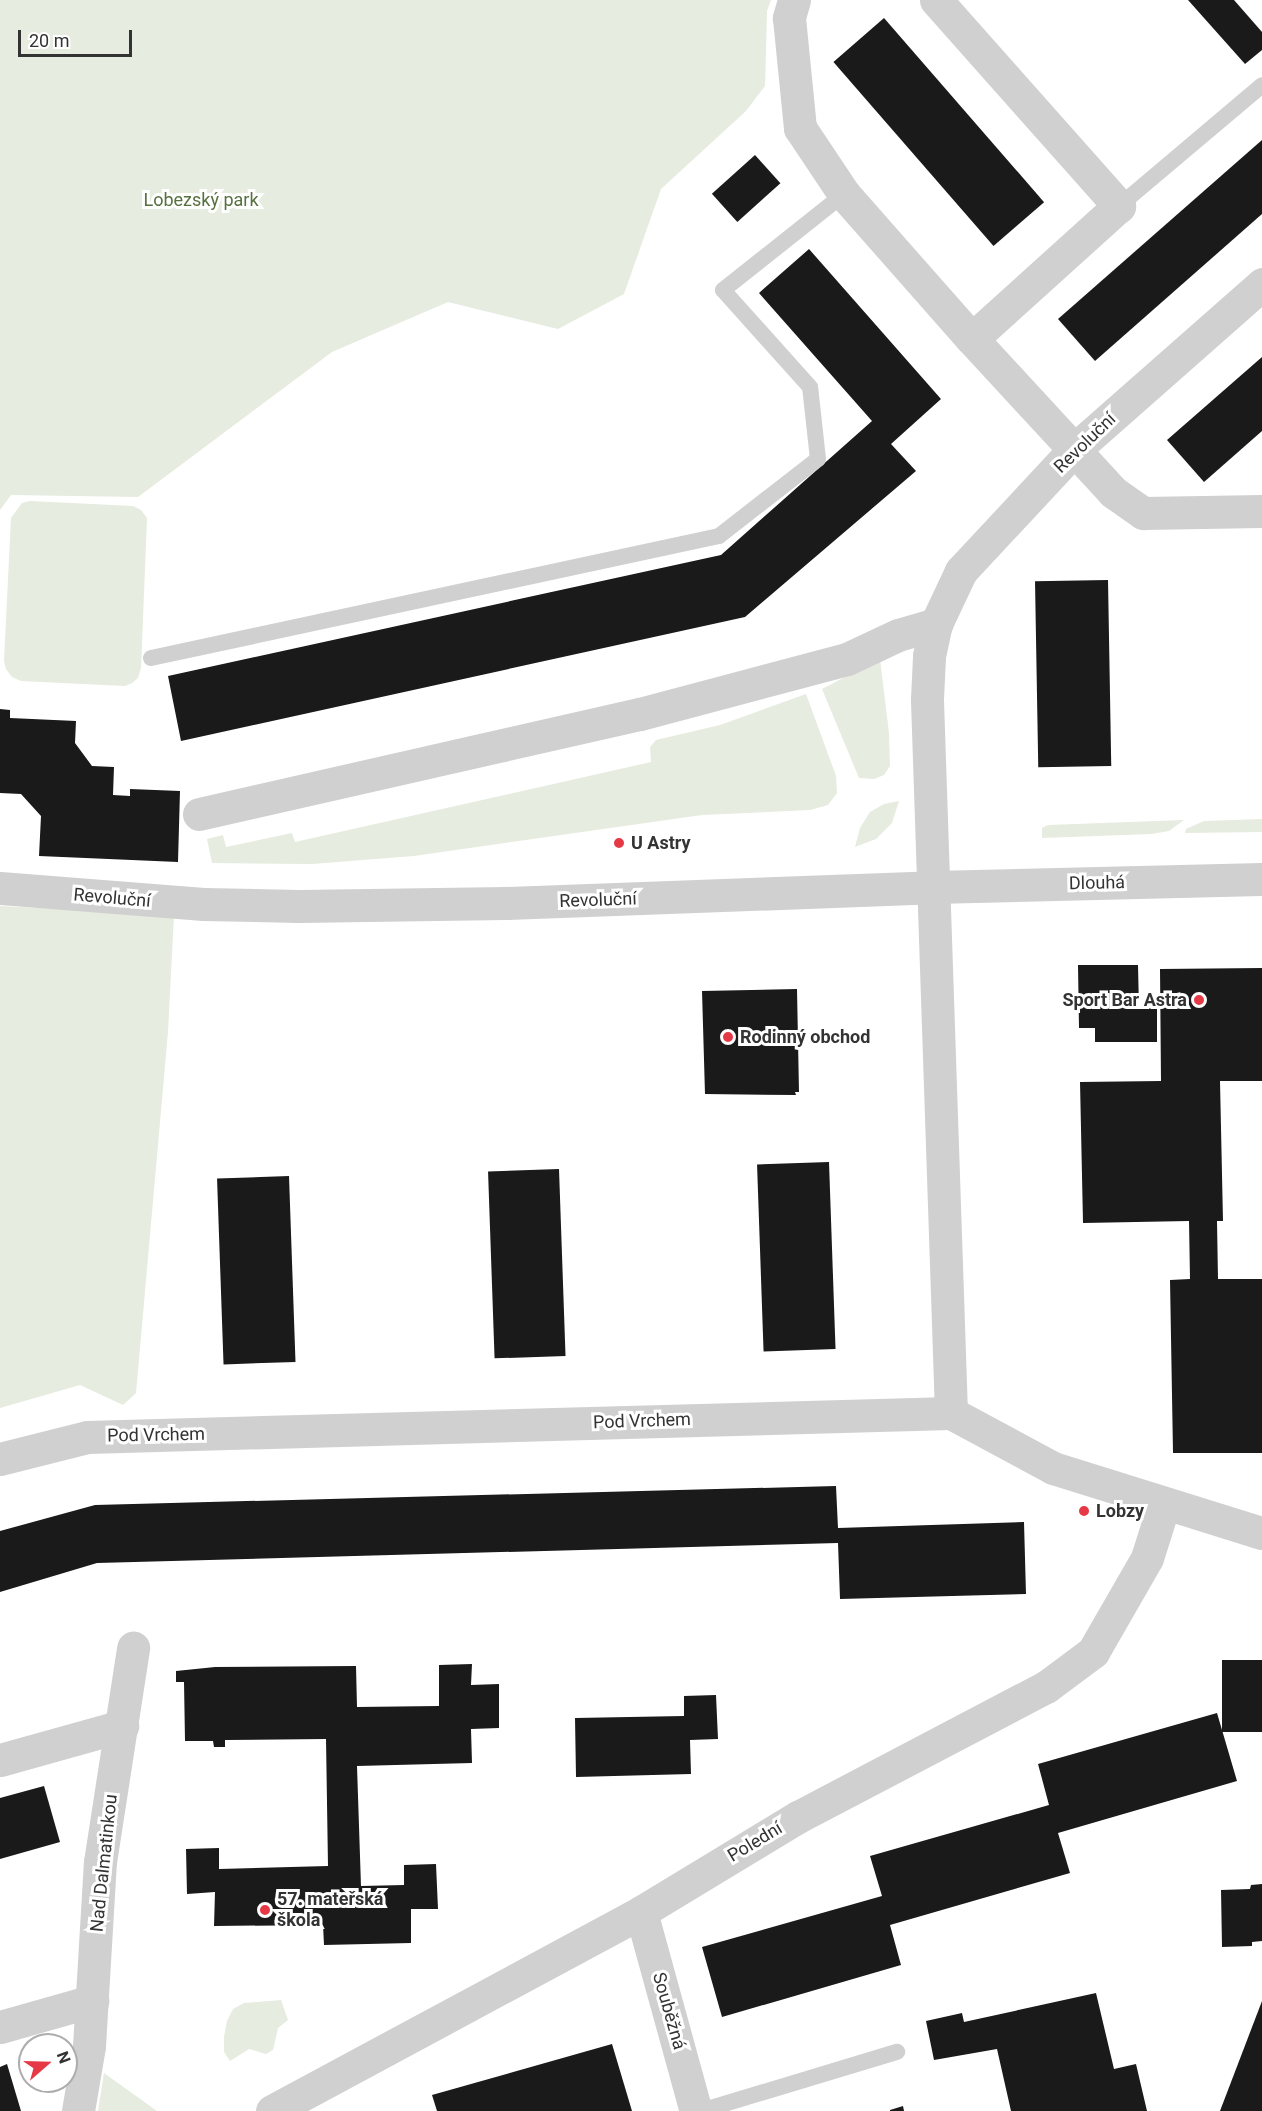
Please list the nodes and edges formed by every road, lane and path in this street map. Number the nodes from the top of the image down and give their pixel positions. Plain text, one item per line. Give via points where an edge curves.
1 (794, 0) edge
2 (936, 0) edge
3 (1262, 86) edge
4 (844, 194) junction
5 (1119, 206) junction
6 (1262, 284) edge
7 (972, 339) junction
8 (1074, 450) junction
9 (1262, 511) edge
10 (936, 624) junction
11 (151, 658) dead end
12 (200, 814) dead end
13 (1262, 879) edge
14 (933, 887) junction
15 (0, 888) edge
16 (951, 1413) junction
17 (0, 1459) edge
18 (1164, 1504) junction
19 (1262, 1533) edge
20 (133, 1648) dead end
21 (122, 1726) junction
22 (0, 1760) edge
23 (641, 1912) junction
24 (92, 2001) junction
25 (0, 2027) edge
26 (897, 2052) dead end
27 (78, 2111) edge
28 (272, 2111) edge
29 (696, 2111) edge
30 (701, 2111) edge

1 - 4 street via 789,18 800,128
2 - 5 street
3 - 5 lane
4 - 7 street
4 - 11 lane via 723,290 810,387 818,459 719,536
5 - 7 street
6 - 8 street, Revoluční
7 - 8 street
8 - 9 street via 1113,492 1143,513
8 - 10 street, Revoluční via 962,571
10 - 12 street via 898,635 847,659 649,712
10 - 14 street, Revoluční via 929,656 927,699
13 - 14 street, Dlouhá
14 - 15 street, Revoluční via 506,903 299,906 191,904
14 - 16 street
16 - 17 street, Pod Vrchem via 87,1437
16 - 18 street, Pod Vrchem via 1053,1468
18 - 19 street, Pod Vrchem
18 - 23 street, Polední via 1147,1558 1093,1652 1046,1687 798,1817
20 - 21 street, Nad Dalmatinkou
21 - 22 street
21 - 24 street, Nad Dalmatinkou via 100,1862
23 - 28 street, Polední
23 - 29 street, Souběžná
24 - 25 street
24 - 27 street, Nad Dalmatinkou
26 - 30 lane

